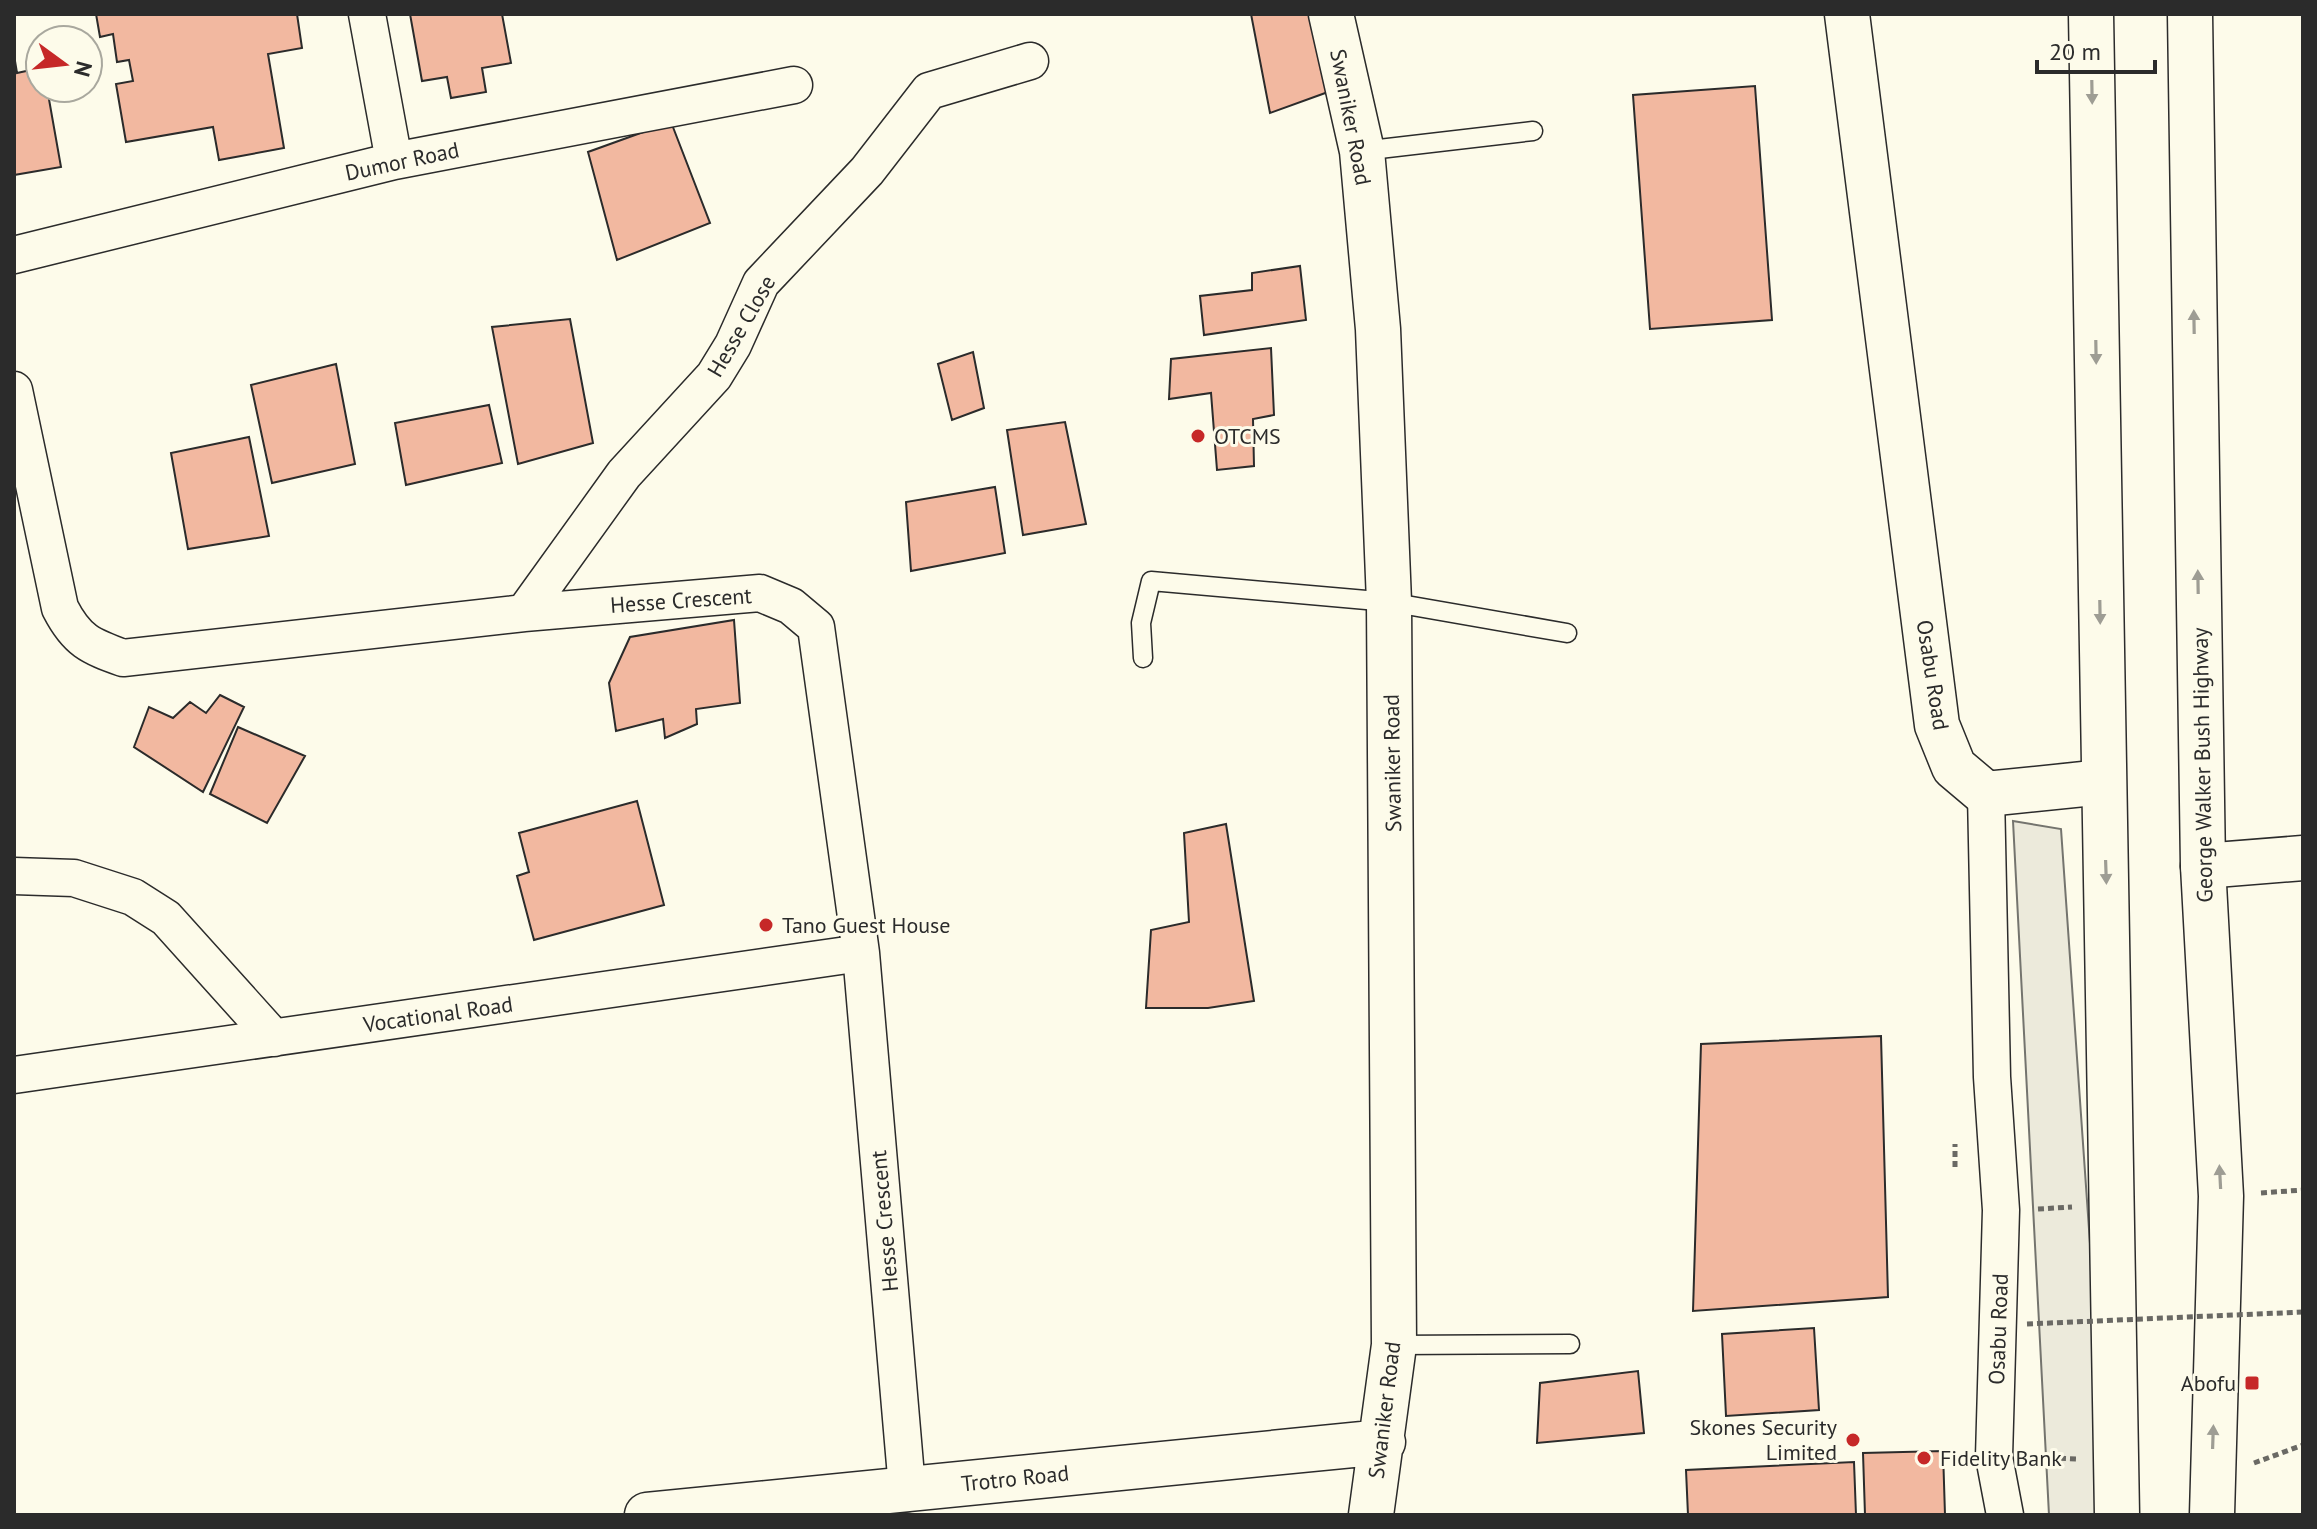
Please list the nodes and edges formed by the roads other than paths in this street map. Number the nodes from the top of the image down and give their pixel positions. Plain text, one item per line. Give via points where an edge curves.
1 (367, 14) edge
2 (1331, 14) edge
3 (1847, 14) edge
4 (2091, 14) edge
5 (2190, 14) edge
6 (1030, 61) dead end
7 (794, 85) dead end
8 (1533, 131) dead end
9 (1362, 151) junction
10 (394, 161) junction
11 (14, 255) edge
12 (14, 390) edge
13 (1389, 602) junction
14 (524, 613) junction
15 (1567, 633) dead end
16 (1143, 658) dead end
17 (2103, 782) junction
18 (1986, 794) junction
19 (2303, 858) edge
20 (2203, 866) junction
21 (14, 876) edge
22 (861, 953) junction
23 (274, 1038) junction
24 (14, 1075) edge
25 (1570, 1344) dead end
26 (1394, 1345) junction
27 (1383, 1442) junction
28 (907, 1488) junction
29 (809, 1507) edge
30 (647, 1515) edge
31 (1371, 1515) edge
32 (2005, 1515) edge
33 (2117, 1515) edge
34 (2212, 1515) edge

1 - 10 street
2 - 9 main road, Swaniker Road
3 - 18 main road, Osabu Road via 1937,725 1954,767
4 -> 17 main road
20 -> 5 main road, George Walker Bush Highway
6 - 14 street, Hesse Close via 929,91 867,171 761,283 714,376 624,474
7 - 10 street, Dumor Road
8 - 9 lane
9 - 13 main road, Swaniker Road via 1378,329
10 - 11 street, Dumor Road
12 - 14 street, Hesse Crescent via 60,608 73,633 93,647 123,658
13 - 15 lane
13 - 16 lane via 1151,581 1141,623
13 - 26 main road, Swaniker Road
14 - 22 street, Hesse Crescent via 760,593 809,619 820,645
17 - 18 main road
17 -> 33 main road
18 - 32 street, Osabu Road via 1992,1077 2001,1210 1994,1457
19 - 20 main road
34 -> 20 main road, George Walker Bush Highway via 2221,1196
21 - 23 street via 74,878 133,897 166,918
22 - 23 street, Vocational Road
22 - 28 street, Hesse Crescent
23 - 24 street, Vocational Road
25 - 26 lane
26 - 27 main road, Swaniker Road
27 - 28 main road, Trotro Road
27 - 31 main road, Swaniker Road
28 - 29 main road, Trotro Road
29 - 30 main road, Trotro Road

